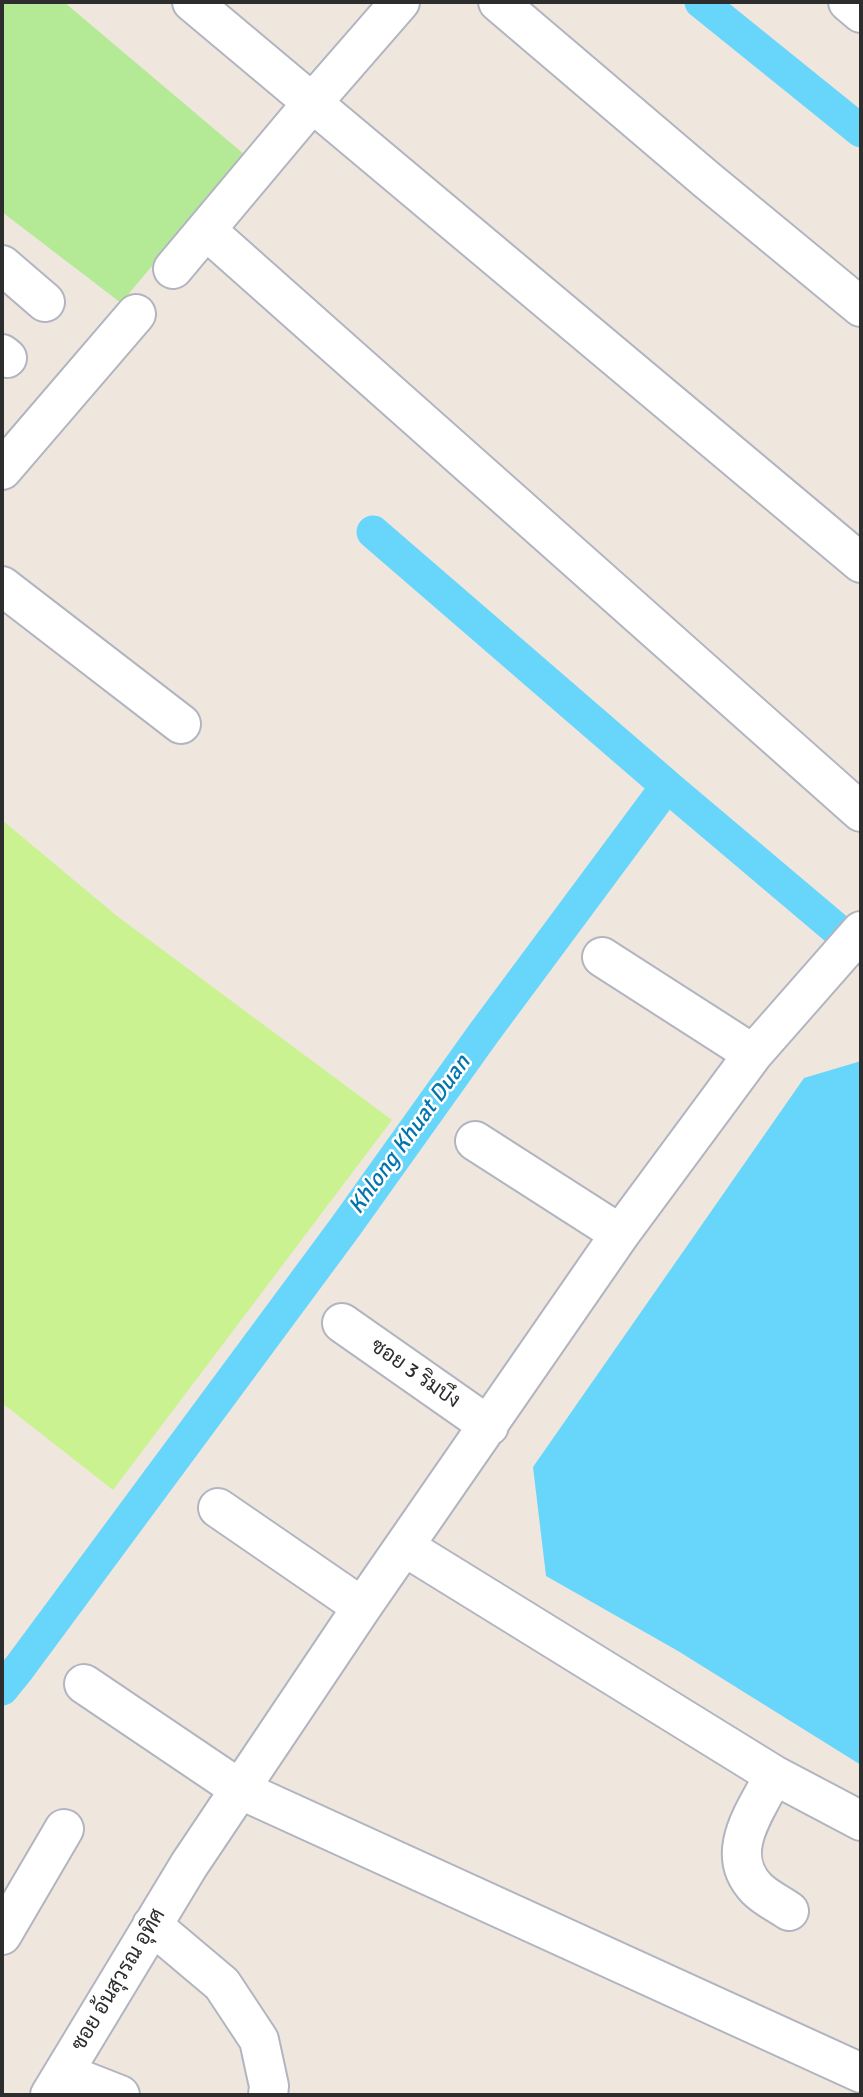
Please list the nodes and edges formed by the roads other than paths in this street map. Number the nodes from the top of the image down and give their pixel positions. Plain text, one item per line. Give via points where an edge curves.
1 (192, 2) edge
2 (400, 2) edge
3 (498, 2) edge
4 (848, 2) edge
5 (861, 13) edge
6 (313, 102) junction
7 (206, 230) junction
8 (2, 265) edge
9 (173, 269) dead end
10 (45, 302) dead end
11 (861, 307) edge
12 (136, 314) dead end
13 (2, 470) edge
14 (861, 563) edge
15 (2, 586) edge
16 (181, 724) dead end
17 (861, 812) edge
18 (854, 938) edge
19 (602, 957) dead end
20 (753, 1054) junction
21 (475, 1141) dead end
22 (620, 1234) junction
23 (342, 1323) dead end
24 (489, 1426) junction
25 (218, 1508) dead end
26 (405, 1547) junction
27 (362, 1607) junction
28 (84, 1684) dead end
29 (774, 1774) junction
30 (240, 1790) junction
31 (861, 1821) edge
32 (64, 1829) dead end
33 (789, 1911) dead end
34 (152, 1925) junction
35 (3, 1928) edge
36 (861, 2073) edge
37 (57, 2084) edge
38 (106, 2093) edge
39 (268, 2095) edge

1 - 6 street
2 - 6 street
3 - 11 street
4 - 5 street
6 - 7 street
6 - 14 street
7 - 9 street
7 - 17 street
8 - 10 street
12 - 13 street
15 - 16 street
18 - 20 street, ซอย อ้นสุวรณ อุทิศ
19 - 20 street
20 - 22 street, ซอย อ้นสุวรณ อุทิศ
21 - 22 street
22 - 24 street, ซอย อ้นสุวรณ อุทิศ
23 - 24 street, ซอย 3 ริมบึง
24 - 26 street, ซอย อ้นสุวรณ อุทิศ
25 - 27 street
26 - 27 street, ซอย อ้นสุวรณ อุทิศ
26 - 29 street
27 - 30 street, ซอย อ้นสุวรณ อุทิศ
28 - 30 street
29 - 31 street
29 - 33 street via 741,1844 741,1858 758,1890
30 - 34 street, ซอย อ้นสุวรณ อุทิศ
30 - 36 street
32 - 35 street
34 - 37 street, ซอย อ้นสุวรณ อุทิศ
34 - 39 street via 222,1984 260,2040
37 - 38 street

